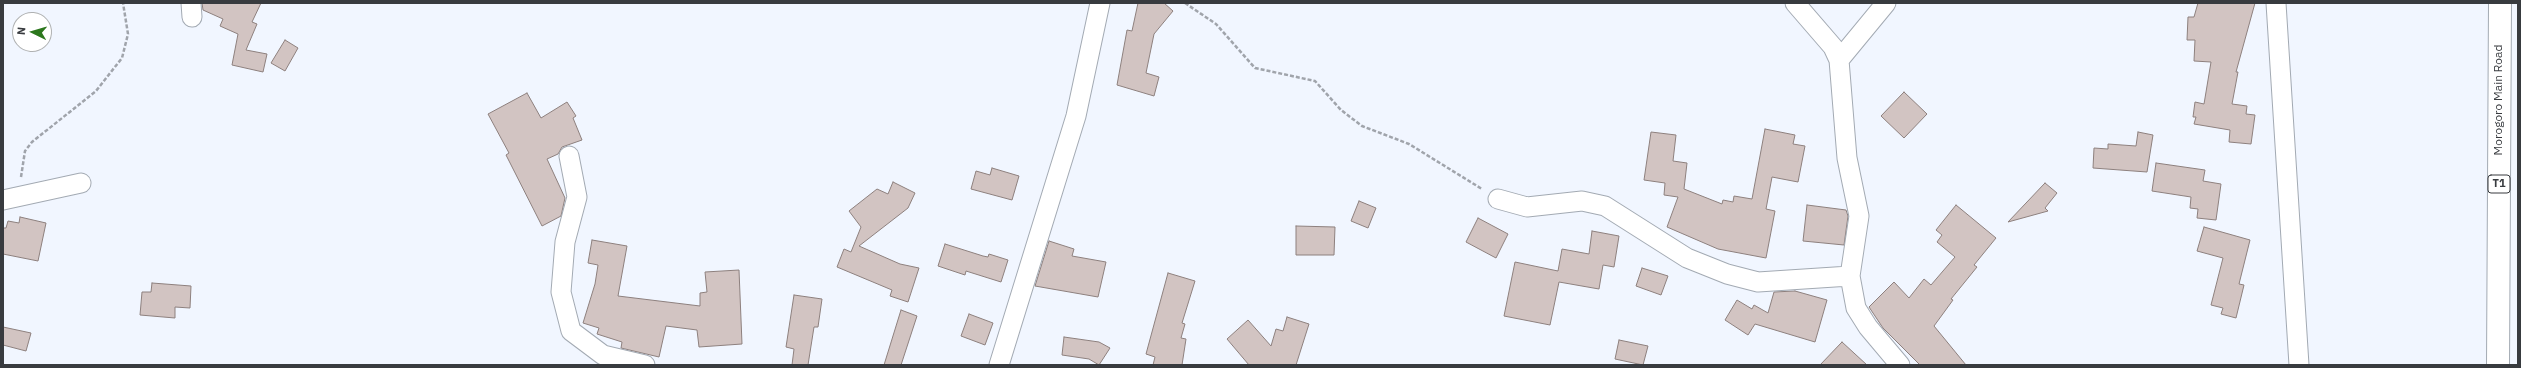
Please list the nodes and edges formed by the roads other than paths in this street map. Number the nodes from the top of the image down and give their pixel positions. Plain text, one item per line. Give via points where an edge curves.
1 (1100, 3) edge
2 (1795, 3) edge
3 (1886, 3) edge
4 (2276, 3) edge
5 (2500, 3) edge
6 (1839, 60) junction
7 (569, 156) dead end
8 (80, 183) dead end
9 (11, 198) edge
10 (1498, 199) road end
11 (1850, 276) junction
12 (645, 365) edge
13 (998, 365) edge
14 (1900, 365) edge
15 (2299, 365) edge
16 (2498, 365) edge

1 - 13 street via 1076,116
2 - 6 street via 1833,47
3 - 6 street
4 - 15 street
5 - 16 highway, Morogoro Main Road / T1
6 - 11 street via 1847,158 1859,216
7 - 12 street via 577,197 565,242 561,292 571,331 603,355
8 - 9 street
10 - 11 street via 1527,207 1582,201 1605,206 1687,258 1727,274 1758,282
11 - 14 street via 1856,308 1868,327

